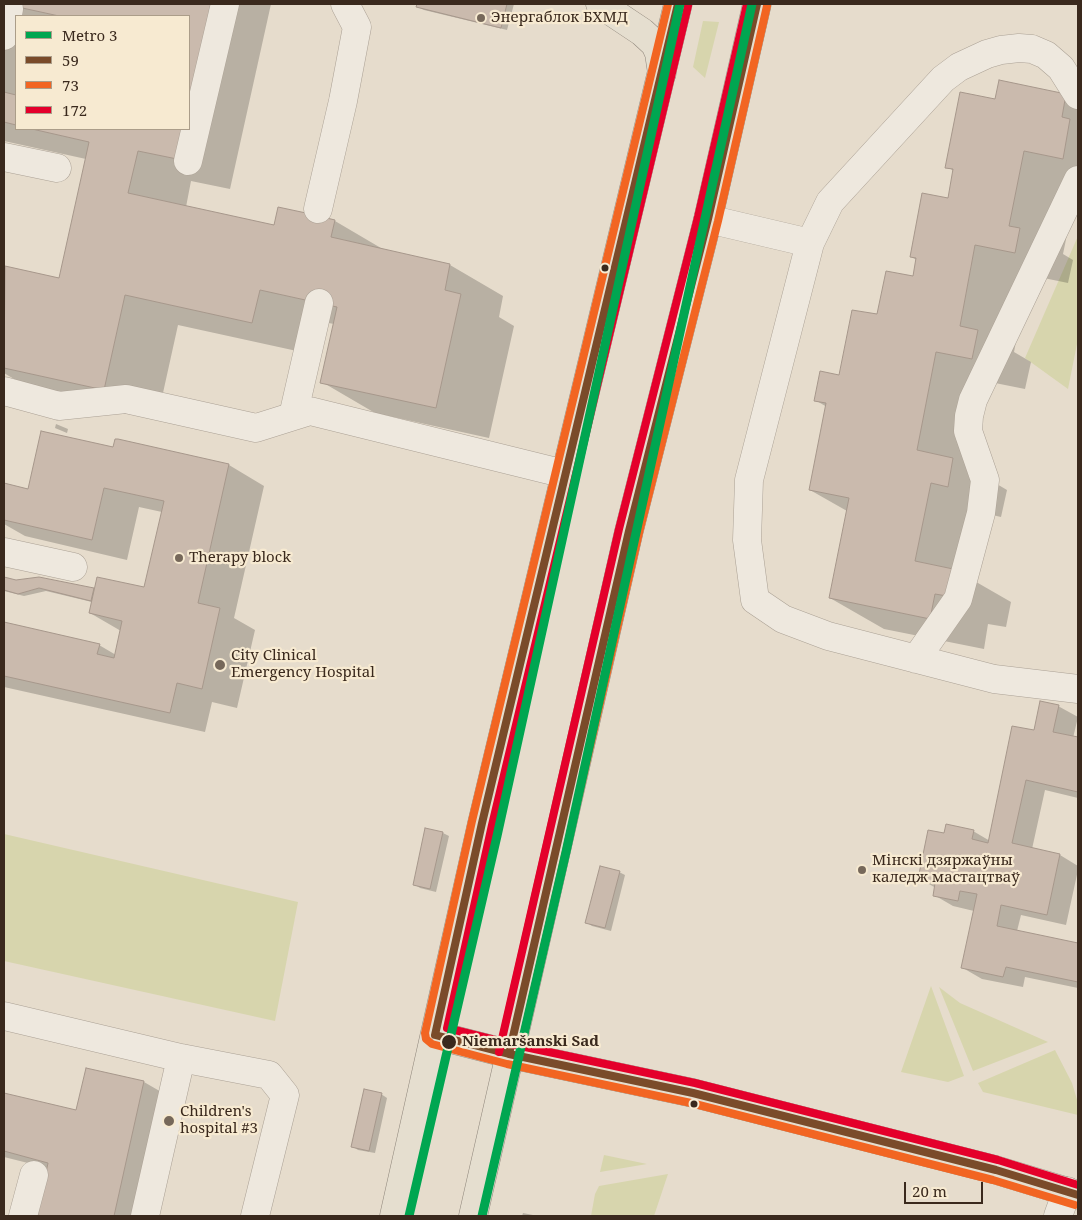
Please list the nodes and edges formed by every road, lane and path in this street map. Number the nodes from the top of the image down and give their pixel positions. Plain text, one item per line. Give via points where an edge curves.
1 (225, 4) edge
2 (346, 4) edge
3 (600, 4) edge
4 (678, 4) edge
5 (9, 9) dead end
6 (755, 12) edge
7 (4, 36) edge
8 (662, 75) junction
9 (1078, 94) edge
10 (4, 157) edge
11 (188, 161) dead end
12 (57, 168) dead end
13 (1078, 180) edge
14 (318, 209) dead end
15 (708, 219) junction
16 (810, 243) junction
17 (319, 303) dead end
18 (4, 392) edge
19 (293, 416) junction
20 (565, 474) junction
21 (4, 552) edge
22 (73, 567) dead end
23 (916, 659) junction
24 (1078, 689) edge
25 (4, 1016) edge
26 (435, 1035) junction
27 (509, 1054) junction
28 (180, 1058) junction
29 (34, 1175) dead end
30 (1067, 1201) edge
31 (23, 1216) edge
32 (145, 1216) edge
33 (255, 1216) edge
34 (394, 1216) edge
35 (473, 1216) edge

1 - 11 lane
2 - 14 lane via 358,27
3 - 8 main road via 655,44
4 - 8 main road
5 - 7 lane
6 - 15 main road
8 - 20 main road
9 - 16 lane via 1061,68 1046,55 1032,49 1001,50 959,67 943,79 830,202
10 - 12 lane
13 - 23 lane via 973,400 968,431 985,480 980,513 958,599
15 - 16 lane
15 - 27 main road via 629,531
16 - 23 lane via 749,480 747,540 755,600 784,619 828,636
17 - 19 lane
18 - 19 lane via 60,406 126,398 256,428
19 - 20 lane via 310,411
20 - 26 main road
21 - 22 lane
23 - 24 lane via 994,679
25 - 28 lane
26 - 27 main road
26 - 34 main road
27 - 30 main road via 693,1093 996,1170
27 - 35 main road
28 - 32 lane
28 - 33 lane via 269,1076 285,1095
29 - 31 lane

